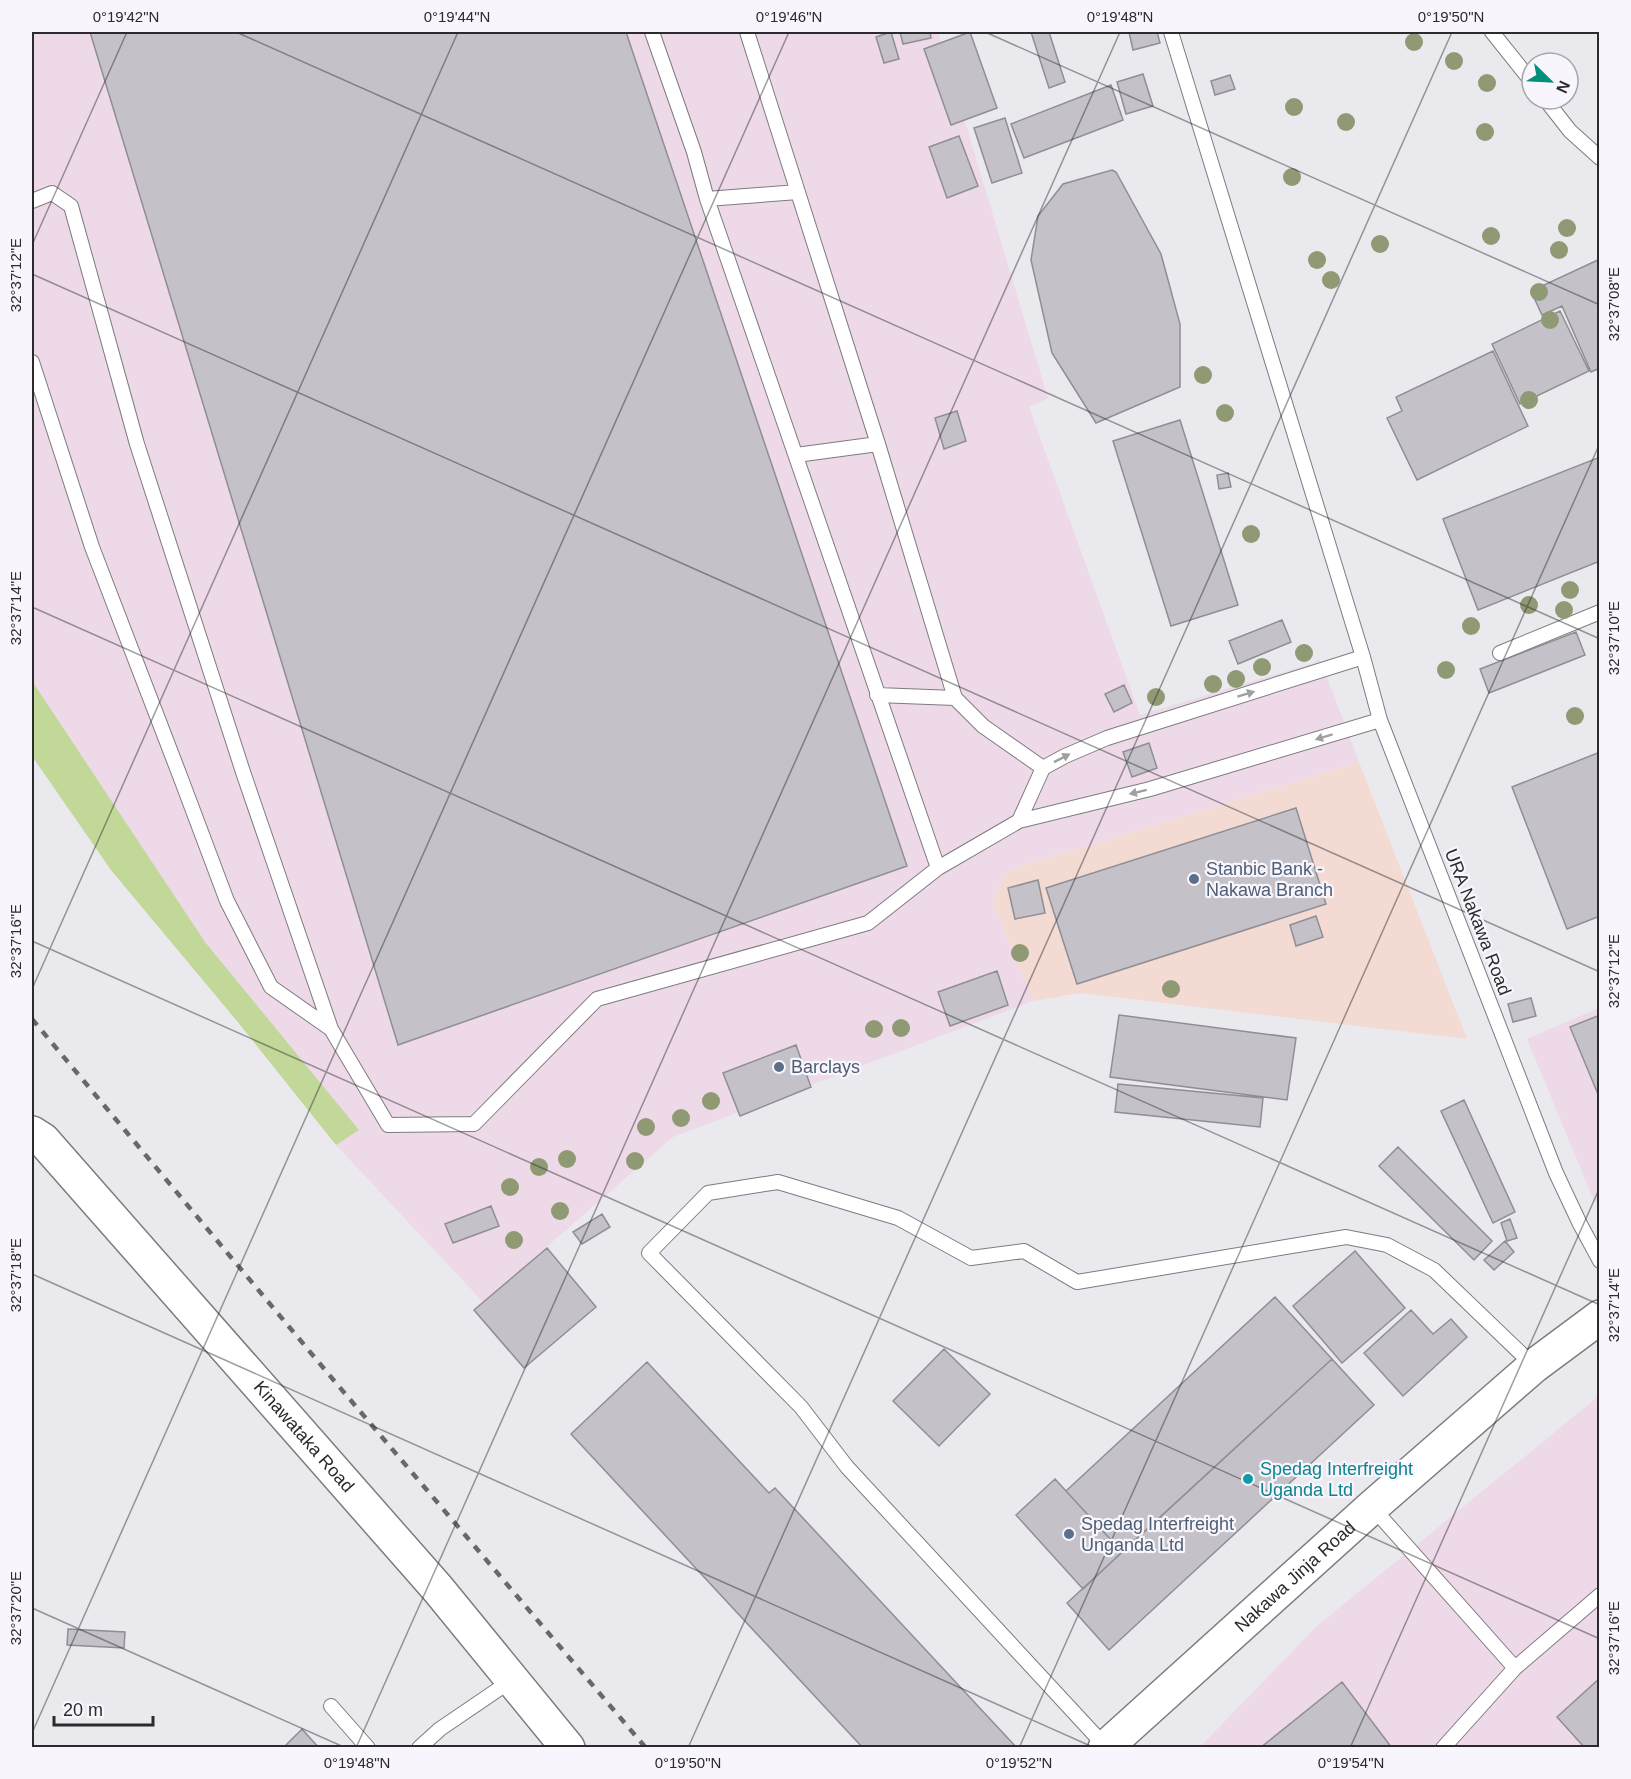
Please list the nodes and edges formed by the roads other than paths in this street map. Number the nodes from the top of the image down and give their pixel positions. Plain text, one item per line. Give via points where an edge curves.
1 (652, 32) edge
2 (747, 32) edge
3 (1171, 32) edge
4 (1492, 32) edge
5 (1520, 67) edge
6 (1554, 111) edge
7 (1599, 158) edge
8 (798, 192) junction
9 (707, 199) junction
10 (32, 201) edge
11 (32, 362) edge
12 (878, 444) junction
13 (796, 455) junction
14 (1599, 612) edge
15 (1500, 653) dead end
16 (1363, 657) junction
17 (878, 695) junction
18 (955, 698) junction
19 (1380, 720) junction
20 (1043, 768) junction
21 (1019, 821) junction
22 (938, 868) junction
23 (331, 1029) junction
24 (32, 1133) edge
25 (1599, 1261) edge
26 (1599, 1317) edge
27 (1534, 1366) junction
28 (1372, 1508) junction
29 (1599, 1595) edge
30 (1515, 1668) junction
31 (512, 1680) junction
32 (331, 1706) dead end
33 (1105, 1747) edge
34 (1445, 1747) edge
35 (368, 1748) edge
36 (419, 1748) edge
37 (568, 1748) edge

1 - 9 lane
2 - 8 lane
3 - 16 lane, URA Nakawa Road
4 - 5 lane
6 - 7 lane
8 - 9 lane
8 - 12 lane
9 - 13 lane
10 - 23 lane via 51,193 71,206 141,455
11 - 23 lane via 92,547 226,901 272,987
12 - 13 lane
12 - 18 lane
13 - 17 lane
14 - 15 lane
16 - 19 lane, URA Nakawa Road
20 -> 16 lane via 1107,738
17 - 18 lane
17 - 22 lane
18 - 20 lane via 983,726
19 -> 21 lane via 1150,789
19 - 25 lane, URA Nakawa Road via 1556,1173
20 - 21 lane
21 - 22 lane
22 - 23 lane via 868,923 597,999 474,1125 388,1125
24 - 31 street, Kinawataka Road via 43,1140 422,1571
26 - 27 street, Nakawa Jinja Road
27 - 28 street, Nakawa Jinja Road
27 - 33 lane via 1434,1270 1387,1245 1346,1237 1311,1241 1077,1282 1024,1251 971,1258 898,1218 778,1182 708,1192 649,1253 801,1407 847,1467
28 - 30 lane
28 - 33 street, Nakawa Jinja Road
29 - 30 lane
30 - 34 lane
31 - 36 lane
31 - 37 street, Kinawataka Road
32 - 35 lane

